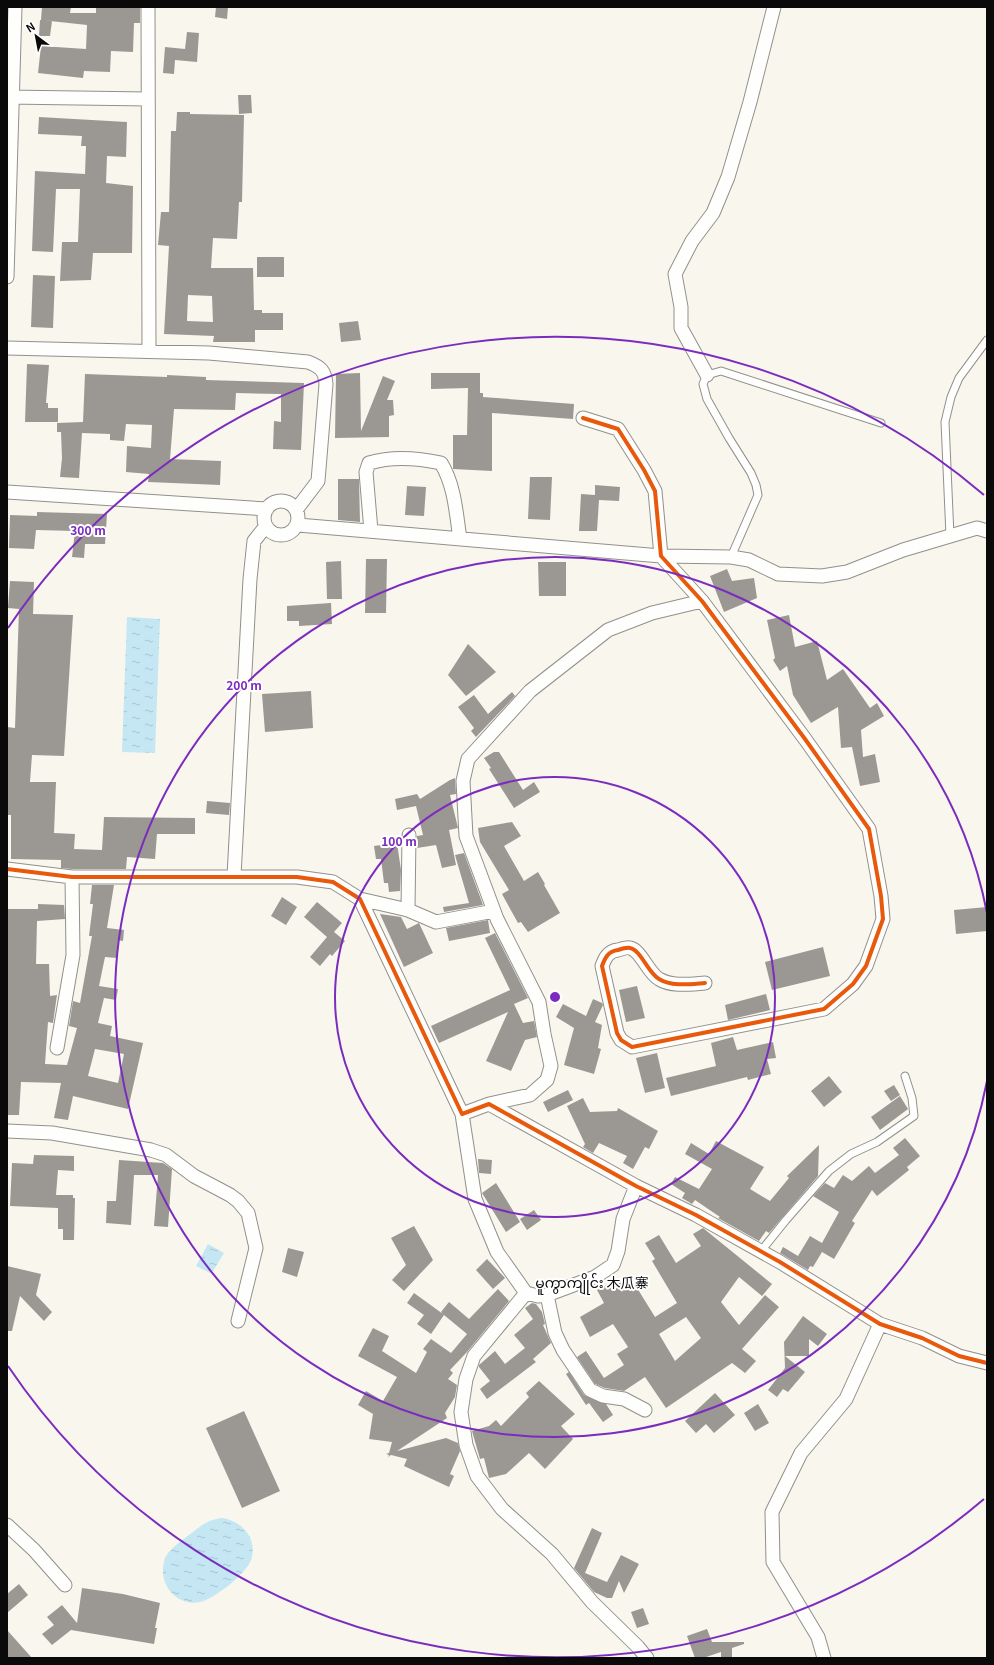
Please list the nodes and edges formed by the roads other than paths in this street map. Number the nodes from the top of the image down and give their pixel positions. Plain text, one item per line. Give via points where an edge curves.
1 (15, 7) edge
2 (148, 7) edge
3 (774, 7) edge
4 (9, 97) edge
5 (148, 99) junction
6 (7, 277) edge
7 (987, 340) edge
8 (7, 348) edge
9 (149, 351) junction
10 (707, 375) junction
11 (583, 418) dead end
12 (881, 422) dead end
13 (7, 492) edge
14 (267, 509) junction
15 (296, 510) junction
16 (298, 525) junction
17 (266, 526) junction
18 (371, 531) junction
19 (987, 532) edge
20 (950, 536) junction
21 (460, 539) junction
22 (661, 556) junction
23 (731, 557) junction
24 (702, 601) junction
25 (409, 835) dead end
26 (7, 869) edge
27 (234, 876) junction
28 (72, 877) junction
29 (360, 899) junction
30 (408, 910) junction
31 (494, 911) junction
32 (705, 984) dead end
33 (57, 1048) dead end
34 (905, 1076) dead end
35 (489, 1104) junction
36 (462, 1114) junction
37 (7, 1131) edge
38 (636, 1186) junction
39 (761, 1251) junction
40 (526, 1292) junction
41 (547, 1295) junction
42 (238, 1322) dead end
43 (880, 1324) junction
44 (987, 1363) edge
45 (645, 1410) dead end
46 (7, 1525) edge
47 (65, 1585) dead end
48 (647, 1658) edge
49 (824, 1658) edge

1 - 4 street
2 - 5 street
3 - 10 street via 728,177 713,213 692,240 675,274 681,328
4 - 5 street
4 - 6 street
5 - 9 street
7 - 20 lane via 959,378 945,422
8 - 9 street
9 - 15 street via 209,353 308,362 320,366 325,374 326,384 318,481
10 - 12 lane via 721,371
10 - 23 lane via 703,384 707,398 751,473 758,495
11 - 22 street via 618,429 644,470 655,491
13 - 14 street
14 - 15 street via 282,501 288,502
14 - 17 street
15 - 16 street
16 - 17 street via 292,531 281,534
16 - 18 street
17 - 27 street via 254,540 250,579
18 - 21 street
18 - 21 street via 366,472 369,464 384,459 429,461 441,464 448,474
19 - 20 street via 977,528
20 - 23 street via 903,550 847,572 822,576 778,574 749,560
21 - 22 street
22 - 23 street
22 - 24 street
24 - 31 street via 652,613 608,630 530,691 468,759 463,781 466,836
24 - 32 street via 869,829 883,919 866,966 854,984 824,1009 632,1047 621,1040 617,1033 602,966 605,957 614,950 630,948 637,952 647,968 669,984
25 - 30 street
26 - 28 street
27 - 28 street
27 - 29 street via 297,877 333,882
28 - 33 street via 73,955
29 - 30 street
29 - 36 street
30 - 31 street via 436,922
31 - 35 street via 539,1002 551,1066 548,1080 530,1095
34 - 39 lane via 914,1116 877,1142 851,1154 829,1171
35 - 36 street
35 - 38 street
36 - 40 street via 475,1199 498,1252
37 - 42 street via 52,1134 151,1150 166,1155 194,1176 238,1201 248,1213 256,1248
38 - 39 street via 696,1214
38 - 41 street via 624,1219 613,1265 595,1277
39 - 43 street
40 - 41 street via 538,1296
40 - 48 street via 474,1356 466,1379 461,1412 466,1445 477,1476 502,1509 552,1554 592,1602
41 - 45 street via 555,1333 563,1350 590,1390 603,1396 624,1399
43 - 44 street via 922,1338 959,1356
43 - 49 street via 846,1399 801,1453 772,1512 773,1562 818,1637
46 - 47 street via 34,1550

